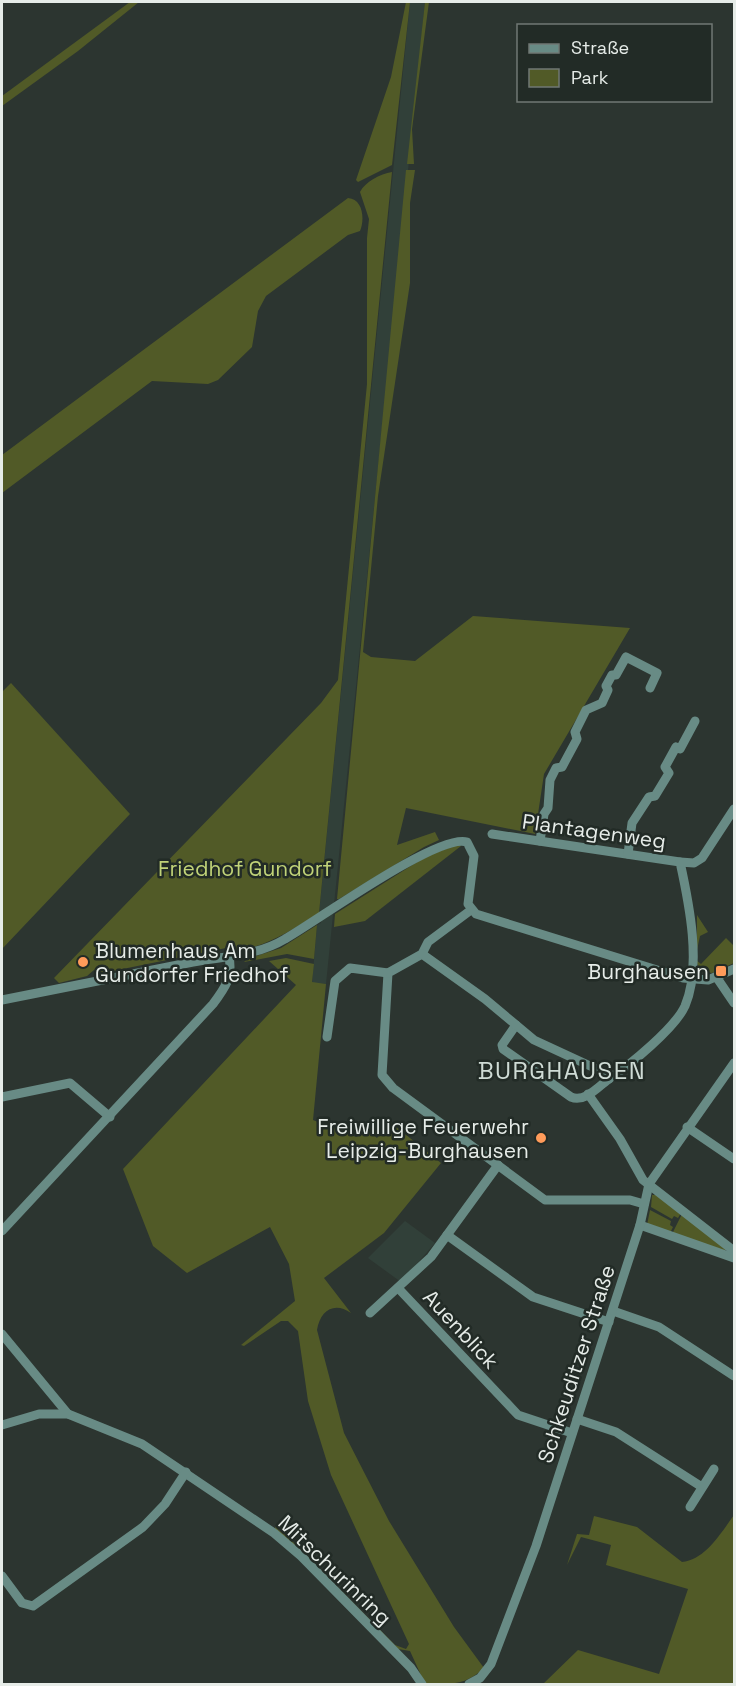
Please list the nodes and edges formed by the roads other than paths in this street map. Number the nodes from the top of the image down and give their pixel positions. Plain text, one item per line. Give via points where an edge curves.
1 (650, 688) dead end
2 (695, 721) dead end
3 (735, 808) edge
4 (492, 834) dead end
5 (540, 841) junction
6 (628, 854) junction
7 (680, 862) junction
8 (471, 910) junction
9 (422, 954) junction
10 (228, 957) junction
11 (735, 969) edge
12 (388, 973) junction
13 (692, 979) junction
14 (712, 979) junction
15 (2, 1000) edge
16 (735, 1003) edge
17 (516, 1025) junction
18 (327, 1037) dead end
19 (735, 1063) edge
20 (609, 1079) junction
21 (588, 1094) junction
22 (2, 1097) edge
23 (110, 1117) junction
24 (687, 1127) junction
25 (735, 1159) edge
26 (498, 1166) junction
27 (649, 1184) junction
28 (644, 1204) junction
29 (2, 1218) edge
30 (11, 1223) junction
31 (640, 1225) junction
32 (2, 1231) edge
33 (447, 1235) junction
34 (735, 1251) edge
35 (735, 1258) edge
36 (398, 1288) junction
37 (614, 1311) junction
38 (370, 1313) dead end
39 (609, 1323) junction
40 (2, 1334) edge
41 (735, 1376) edge
42 (68, 1414) junction
43 (577, 1419) junction
44 (2, 1425) edge
45 (572, 1433) junction
46 (714, 1469) dead end
47 (186, 1472) junction
48 (702, 1487) junction
49 (690, 1507) dead end
50 (2, 1576) edge
51 (422, 1684) edge
52 (469, 1684) edge

1 - 5 street via 657,673 626,657 606,686 602,703 586,710 575,732 577,739 550,780
2 - 6 street via 680,749 676,747 665,766 669,773 655,796 635,816
3 - 7 street via 702,858 694,863
4 - 5 street, Plantagenweg
5 - 6 street, Plantagenweg
6 - 7 street, Plantagenweg
7 - 13 street, Plantagenweg via 693,921
8 - 9 street via 428,942
8 - 10 street via 468,904 474,856 467,842 458,840 398,868 269,948
8 - 13 street
9 - 12 street
9 - 17 street
10 - 15 street
10 - 23 street via 230,977 213,1004
11 - 14 street
12 - 18 street via 350,968 335,981
12 - 26 street via 382,1075 393,1088
13 - 14 street
13 - 20 street, Plantagenweg via 682,1011 633,1063
14 - 16 street
17 - 20 street via 534,1040 601,1071
17 - 21 street via 505,1039 503,1049 571,1097 579,1099
19 - 24 street, Schkeuditzer Straße
20 - 21 street, Plantagenweg
21 - 27 street via 620,1139 636,1171
22 - 23 street via 70,1083
23 - 30 street
24 - 25 street
24 - 27 street, Schkeuditzer Straße
26 - 28 street via 545,1200 630,1200
26 - 33 street, Auenblick
27 - 28 street, Schkeuditzer Straße
27 - 34 street
28 - 31 street, Schkeuditzer Straße
29 - 30 street
30 - 32 street
31 - 35 street
31 - 37 street, Schkeuditzer Straße
33 - 36 street, Auenblick via 431,1257
33 - 39 street via 533,1297
36 - 38 street
36 - 45 street, Auenblick via 518,1414
37 - 39 street, Schkeuditzer Straße
37 - 41 street via 659,1327
39 - 43 street, Schkeuditzer Straße
40 - 42 street
42 - 44 street, Mitschurinring via 39,1414
42 - 47 street, Mitschurinring via 135,1440
43 - 45 street, Schkeuditzer Straße
43 - 48 street via 616,1432
45 - 52 street, Schkeuditzer Straße via 536,1546 491,1664
46 - 48 street
47 - 50 street via 165,1504 143,1527 33,1606 22,1603
47 - 51 street, Mitschurinring via 288,1545
48 - 49 street

